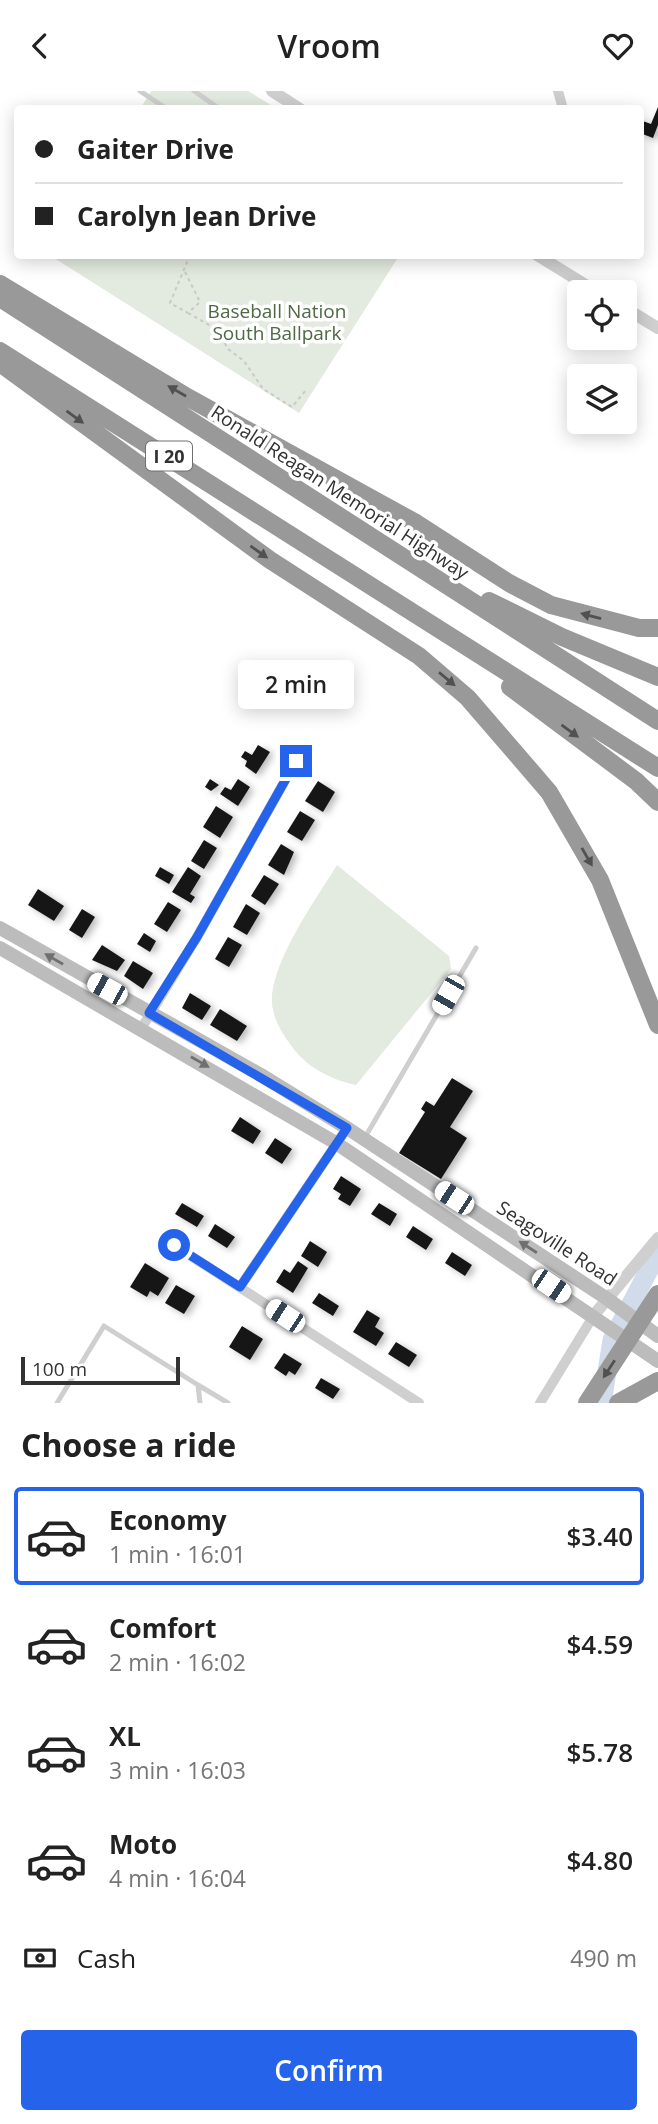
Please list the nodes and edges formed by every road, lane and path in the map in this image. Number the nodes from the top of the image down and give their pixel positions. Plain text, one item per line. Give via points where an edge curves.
1 (140, 91) edge
2 (194, 91) edge
3 (272, 91) edge
4 (161, 105) edge
5 (214, 105) edge
6 (294, 105) edge
7 (189, 259) edge
8 (543, 259) edge
9 (186, 272) junction
10 (578, 280) edge
11 (0, 284) edge
12 (0, 298) edge
13 (188, 313) junction
14 (637, 316) edge
15 (658, 328) edge
16 (0, 351) edge
17 (0, 363) edge
18 (306, 390) dead end
19 (269, 472) junction
20 (336, 563) junction
21 (658, 628) edge
22 (658, 677) edge
23 (658, 721) edge
24 (296, 761) dead end
25 (658, 768) edge
26 (658, 802) edge
27 (0, 929) edge
28 (0, 948) edge
29 (476, 948) dead end
30 (149, 1013) junction
31 (658, 1025) edge
32 (141, 1029) junction
33 (347, 1128) junction
34 (363, 1139) junction
35 (336, 1143) junction
36 (432, 1184) junction
37 (422, 1200) junction
38 (658, 1238) edge
39 (174, 1245) dead end
40 (240, 1287) junction
41 (658, 1294) edge
42 (606, 1298) junction
43 (594, 1315) junction
44 (658, 1336) edge
45 (654, 1358) edge
46 (655, 1383) edge
47 (198, 1385) junction
48 (57, 1403) edge
49 (200, 1403) edge
50 (228, 1403) edge
51 (419, 1403) edge
52 (540, 1403) edge
53 (587, 1403) edge
54 (618, 1403) edge

1 - 4 lane
2 - 5 lane
3 - 6 street
7 - 9 path
8 - 10 street
9 - 13 path via 200,302
9 - 13 path via 170,303
21 -> 11 highway via 639,628 551,605 416,523 187,397
12 - 19 highway, Ronald Reagan Memorial Highway / I 20
13 - 18 path via 218,330 228,349 273,395 292,407
14 - 15 street
16 - 20 highway, I 20
17 -> 31 highway via 270,560 419,656 468,698 549,792 600,880
19 - 22 highway via 510,613
19 - 23 highway, Ronald Reagan Memorial Highway / I 20
20 - 25 highway, I 20
20 -> 26 highway via 576,736
24 - 30 street
30 -> 27 main road, Seagoville Road
28 - 32 main road, Seagoville Road
29 - 34 lane
30 - 32 street
30 - 33 main road, Seagoville Road
32 -> 35 main road, Seagoville Road
33 - 34 main road, Seagoville Road
33 - 35 street
34 - 36 main road, Seagoville Road
35 - 37 main road, Seagoville Road
35 - 40 street
36 - 37 main road
42 -> 36 main road, Seagoville Road
37 - 43 main road, Seagoville Road
38 - 42 street
39 - 40 street
40 - 51 street
41 -> 53 highway, bridge
42 - 43 street
42 - 44 main road, Seagoville Road
43 - 45 main road, Seagoville Road
43 - 52 street
46 - 54 highway
47 - 48 lane via 104,1326
47 - 49 lane
47 - 50 lane

